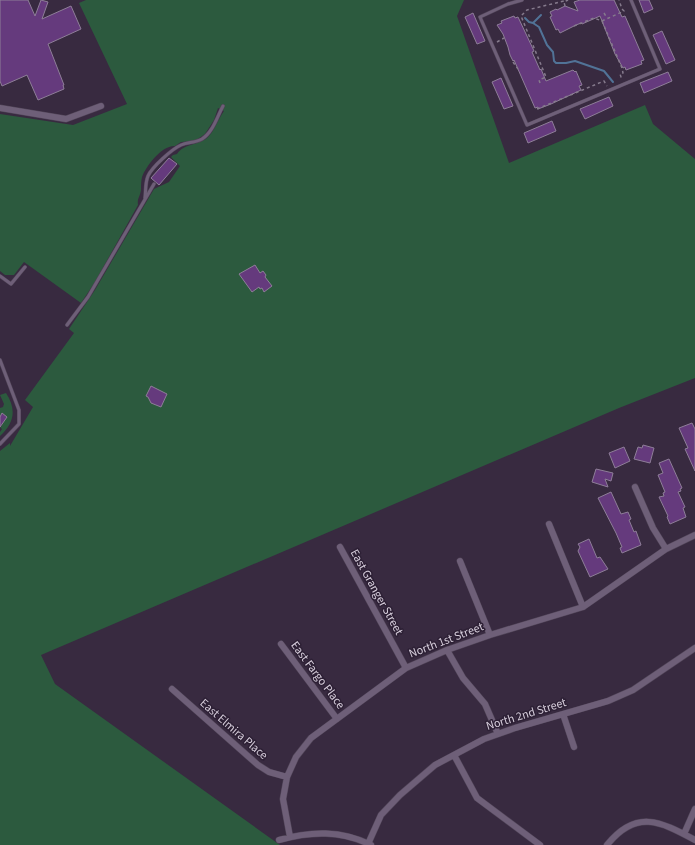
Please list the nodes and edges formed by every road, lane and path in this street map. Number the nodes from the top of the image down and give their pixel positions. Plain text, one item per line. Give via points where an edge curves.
1 (522, 0) edge
2 (568, 0) edge
3 (619, 0) edge
4 (631, 0) edge
5 (564, 2) junction
6 (565, 6) dead end
7 (604, 13) dead end
8 (607, 19) junction
9 (602, 21) junction
10 (574, 26) dead end
11 (526, 29) junction
12 (523, 31) dead end
13 (504, 38) dead end
14 (497, 42) dead end
15 (539, 60) junction
16 (536, 61) dead end
17 (513, 62) dead end
18 (518, 69) dead end
19 (617, 82) dead end
20 (540, 83) dead end
21 (612, 84) dead end
22 (101, 106) dead end
23 (223, 106) dead end
24 (0, 108) edge
25 (537, 109) dead end
26 (154, 184) dead end
27 (145, 199) junction
28 (25, 267) dead end
29 (0, 276) edge
30 (67, 325) dead end
31 (0, 360) edge
32 (0, 444) edge
33 (635, 487) dead end
34 (549, 524) dead end
35 (695, 535) edge
36 (340, 547) dead end
37 (666, 549) junction
38 (460, 561) dead end
39 (583, 607) junction
40 (490, 635) junction
41 (281, 644) dead end
42 (695, 648) edge
43 (447, 650) junction
44 (406, 668) junction
45 (172, 689) dead end
46 (563, 714) junction
47 (337, 719) junction
48 (498, 734) junction
49 (574, 747) dead end
50 (454, 755) junction
51 (287, 777) junction
52 (695, 809) edge
53 (684, 834) junction
54 (290, 837) junction
55 (279, 840) dead end
56 (695, 840) edge
57 (370, 844) edge
58 (540, 845) edge
59 (607, 845) edge

1 - 4 lane via 480,17 527,125 660,69
2 - 5 path
3 - 8 path via 624,11
5 - 6 path
5 - 11 path via 527,10 521,16
7 - 8 path
8 - 9 path
9 - 10 path via 594,18
9 - 19 path via 622,68 622,80
11 - 12 path
11 - 15 path
13 - 14 path
15 - 16 path
15 - 20 path via 546,77 539,80
17 - 18 path
21 - 25 path via 607,86 604,81
22 - 24 street via 66,119
23 - 27 lane via 206,136 196,142 182,144 168,153 148,175
26 - 27 lane
27 - 30 lane via 88,297
28 - 29 lane via 11,284
31 - 32 lane via 19,410 19,424
33 - 37 street via 653,528
34 - 39 street
35 - 37 street, North 1st Street
36 - 44 street, East Granger Street
37 - 39 street, North 1st Street
38 - 40 street
39 - 40 street, North 1st Street
40 - 43 street, North 1st Street
41 - 47 street, East Fargo Place
42 - 46 street, North 2nd Street via 633,690 608,701
43 - 44 street, North 1st Street
43 - 48 street via 462,678 485,704
44 - 47 street, North 1st Street
45 - 51 street, East Elmira Place via 258,765 269,772
46 - 48 street, North 2nd Street
46 - 49 street
47 - 51 street, North 1st Street via 311,738 296,757
48 - 50 street, North 2nd Street
50 - 57 street, North 2nd Street via 435,765 400,794 381,815
50 - 58 street via 477,798
51 - 54 street, North 1st Street via 283,799
52 - 53 street
53 - 56 street
53 - 59 street via 656,822 632,823 616,834
54 - 55 street
54 - 57 street via 299,834 335,834

